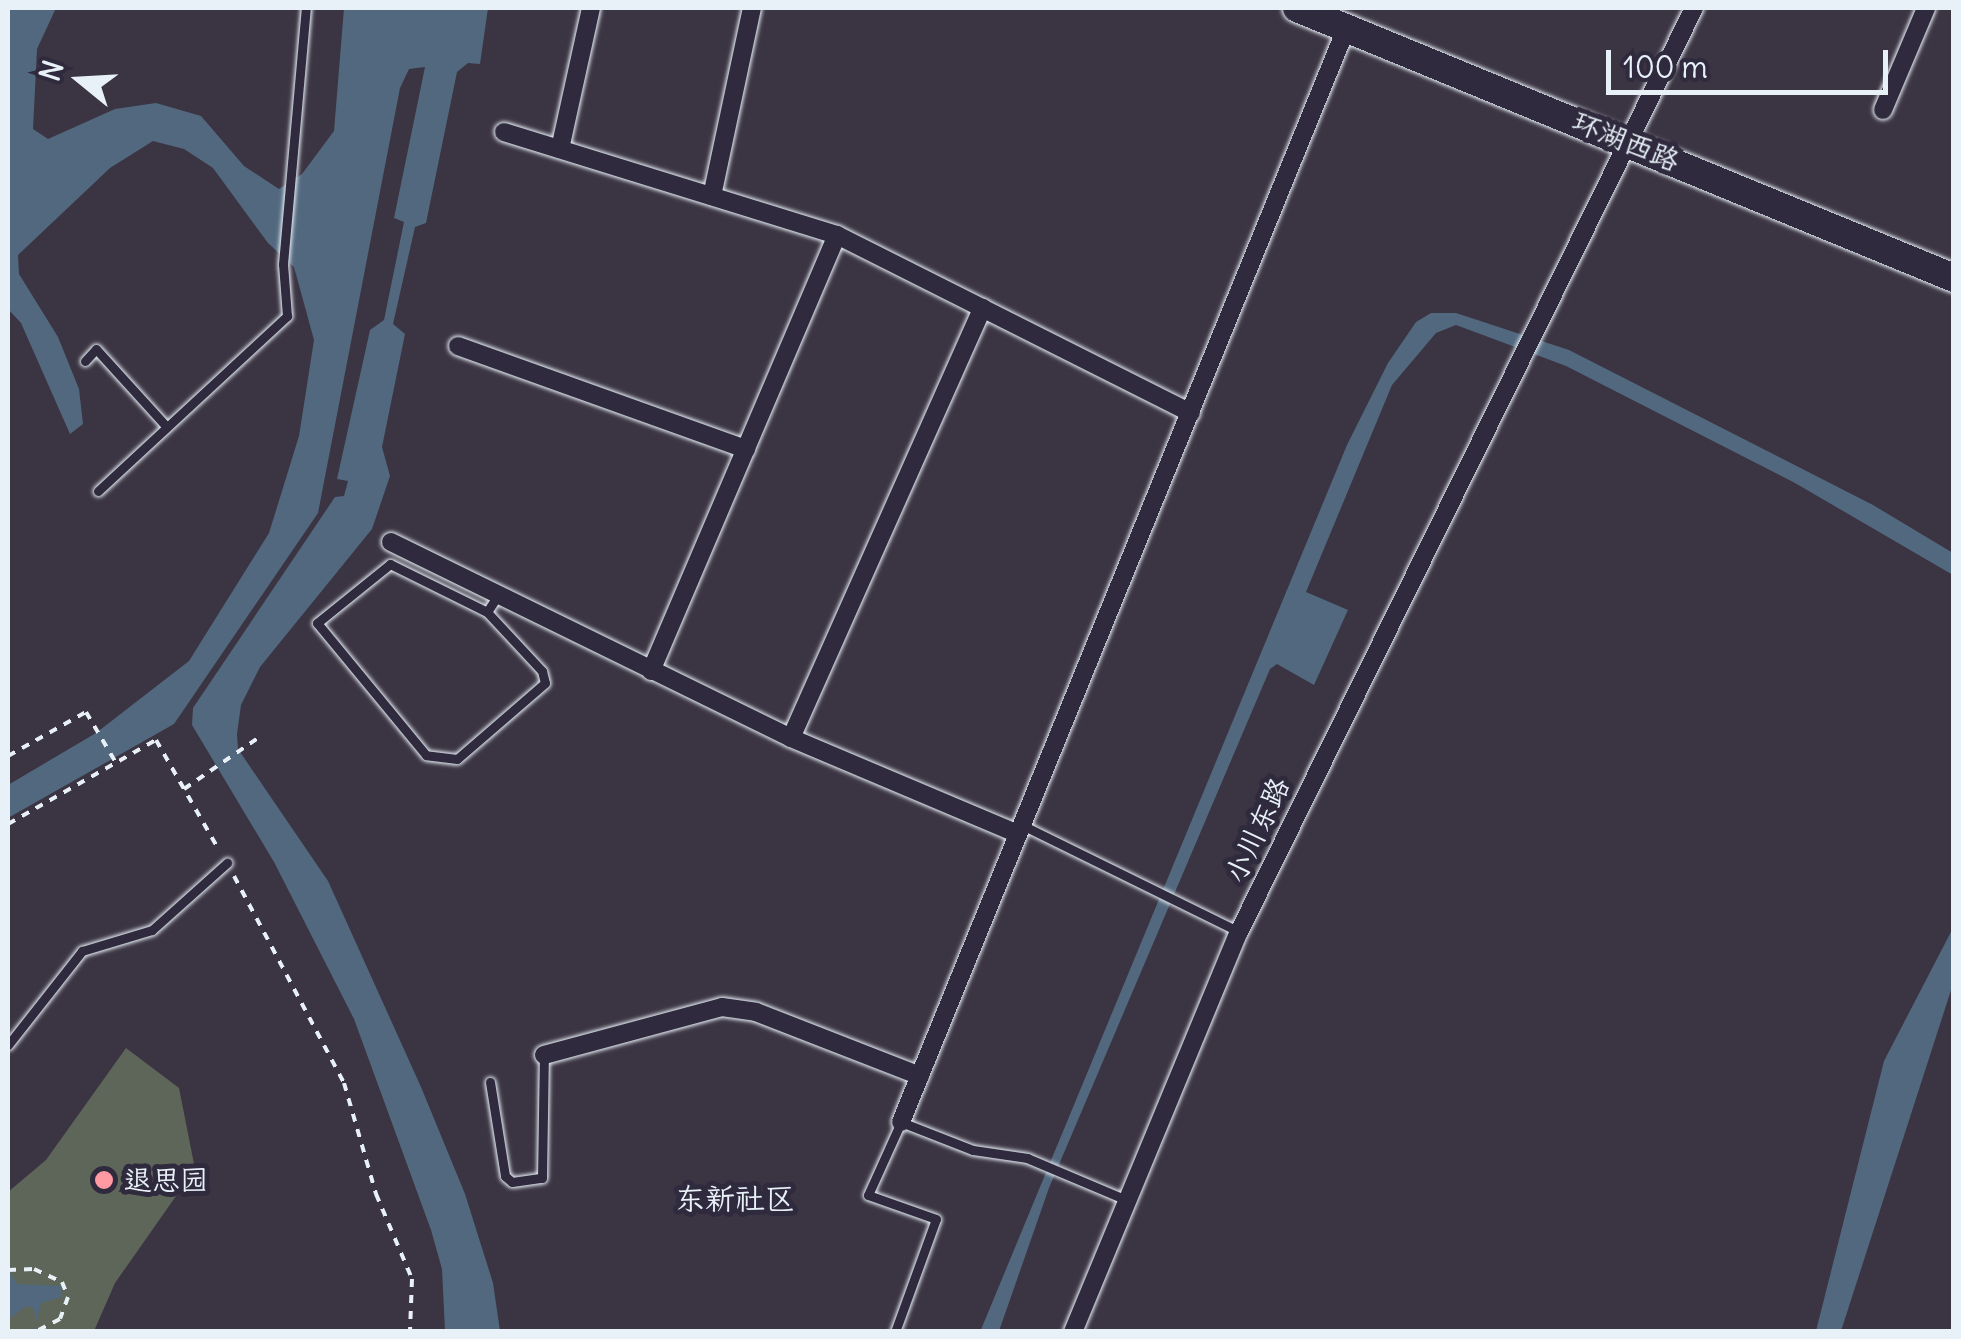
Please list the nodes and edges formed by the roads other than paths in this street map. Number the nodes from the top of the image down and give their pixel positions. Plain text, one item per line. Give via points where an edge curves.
1 (306, 8) edge
2 (591, 8) edge
3 (752, 8) edge
4 (1297, 8) edge
5 (1694, 8) edge
6 (1926, 8) edge
7 (1346, 29) junction
8 (1884, 110) dead end
9 (504, 132) dead end
10 (1625, 140) junction
11 (560, 149) junction
12 (712, 196) junction
13 (837, 235) junction
14 (1954, 278) edge
15 (982, 308) junction
16 (458, 346) dead end
17 (85, 361) dead end
18 (1191, 413) junction
19 (167, 428) junction
20 (746, 448) junction
21 (98, 491) dead end
22 (391, 542) dead end
23 (499, 593) junction
24 (487, 612) junction
25 (651, 672) junction
26 (791, 738) junction
27 (1020, 830) junction
28 (227, 864) road end
29 (1239, 932) junction
30 (8, 1045) edge
31 (544, 1055) joint
32 (920, 1076) junction
33 (490, 1082) dead end
34 (902, 1122) junction
35 (1129, 1201) junction
36 (895, 1332) edge
37 (1073, 1332) edge

1 - 19 lane via 283,264 287,316
2 - 11 street
3 - 12 street
4 - 7 main road, 环湖西路
5 - 10 street, 小川东路
6 - 8 street
7 - 10 main road, 环湖西路
7 - 18 street
9 - 11 street
10 - 14 main road, 环湖西路
10 - 29 street, 小川东路 via 1544,322
11 - 12 street
12 - 13 street
13 - 15 street
13 - 20 street
15 - 18 street
15 - 26 street
16 - 20 street
17 - 19 lane via 96,349
18 - 27 street
19 - 21 lane
20 - 25 street
22 - 23 street
23 - 24 lane
23 - 25 street
24 - 24 lane via 390,564 318,623 426,755 457,759 545,683 542,670
25 - 26 street
26 - 27 street
27 - 29 lane
27 - 32 street
28 - 30 lane via 152,930 82,951
29 - 35 street, 小川东路
31 - 32 street via 722,1007 756,1012
31 - 33 lane via 542,1178 512,1182 505,1176
32 - 34 street
34 - 35 lane via 973,1150 1026,1158
34 - 36 lane via 868,1195 936,1220
35 - 37 street, 小川东路

